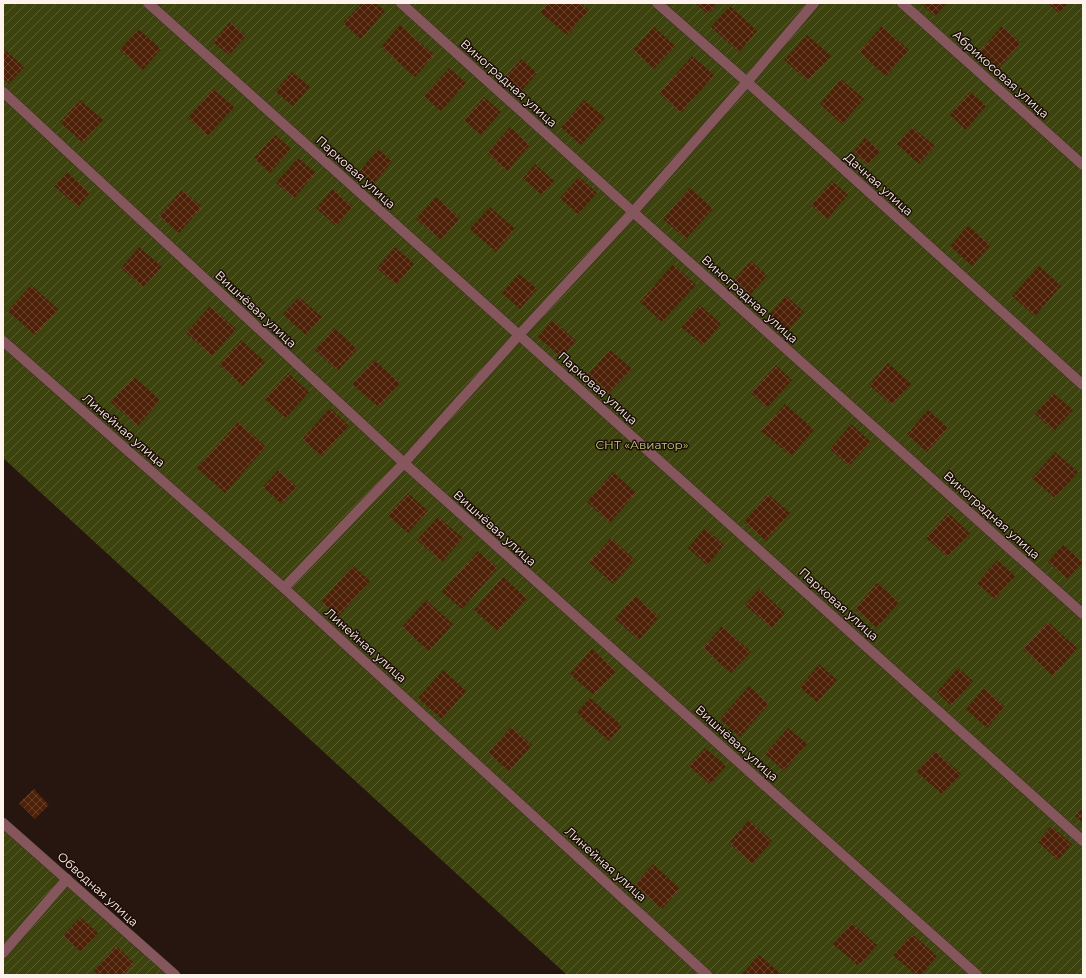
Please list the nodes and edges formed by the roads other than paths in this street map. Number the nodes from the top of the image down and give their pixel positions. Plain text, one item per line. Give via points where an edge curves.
1 (148, 3) edge
2 (400, 3) edge
3 (657, 3) edge
4 (814, 3) edge
5 (902, 3) edge
6 (747, 82) junction
7 (3, 92) edge
8 (1083, 165) edge
9 (633, 212) junction
10 (519, 335) junction
11 (3, 341) edge
12 (1083, 385) edge
13 (404, 463) junction
14 (284, 588) junction
15 (1083, 614) edge
16 (3, 823) edge
17 (1083, 841) edge
18 (67, 879) junction
19 (3, 953) edge
20 (175, 975) edge
21 (708, 975) edge
22 (977, 975) edge

1 - 10 street, Парковая улица
2 - 9 street, Виноградная улица
3 - 6 street, Дачная улица
4 - 6 street
5 - 8 street, Абрикосовая улица
6 - 9 street
6 - 12 street, Дачная улица
7 - 13 street, Вишнёвая улица
9 - 10 street
9 - 15 street, Виноградная улица
10 - 13 street
10 - 17 street, Парковая улица
11 - 14 street, Линейная улица
13 - 14 street
13 - 22 street, Вишнёвая улица
14 - 21 street, Линейная улица
16 - 18 street, Обводная улица
18 - 19 street
18 - 20 street, Обводная улица

